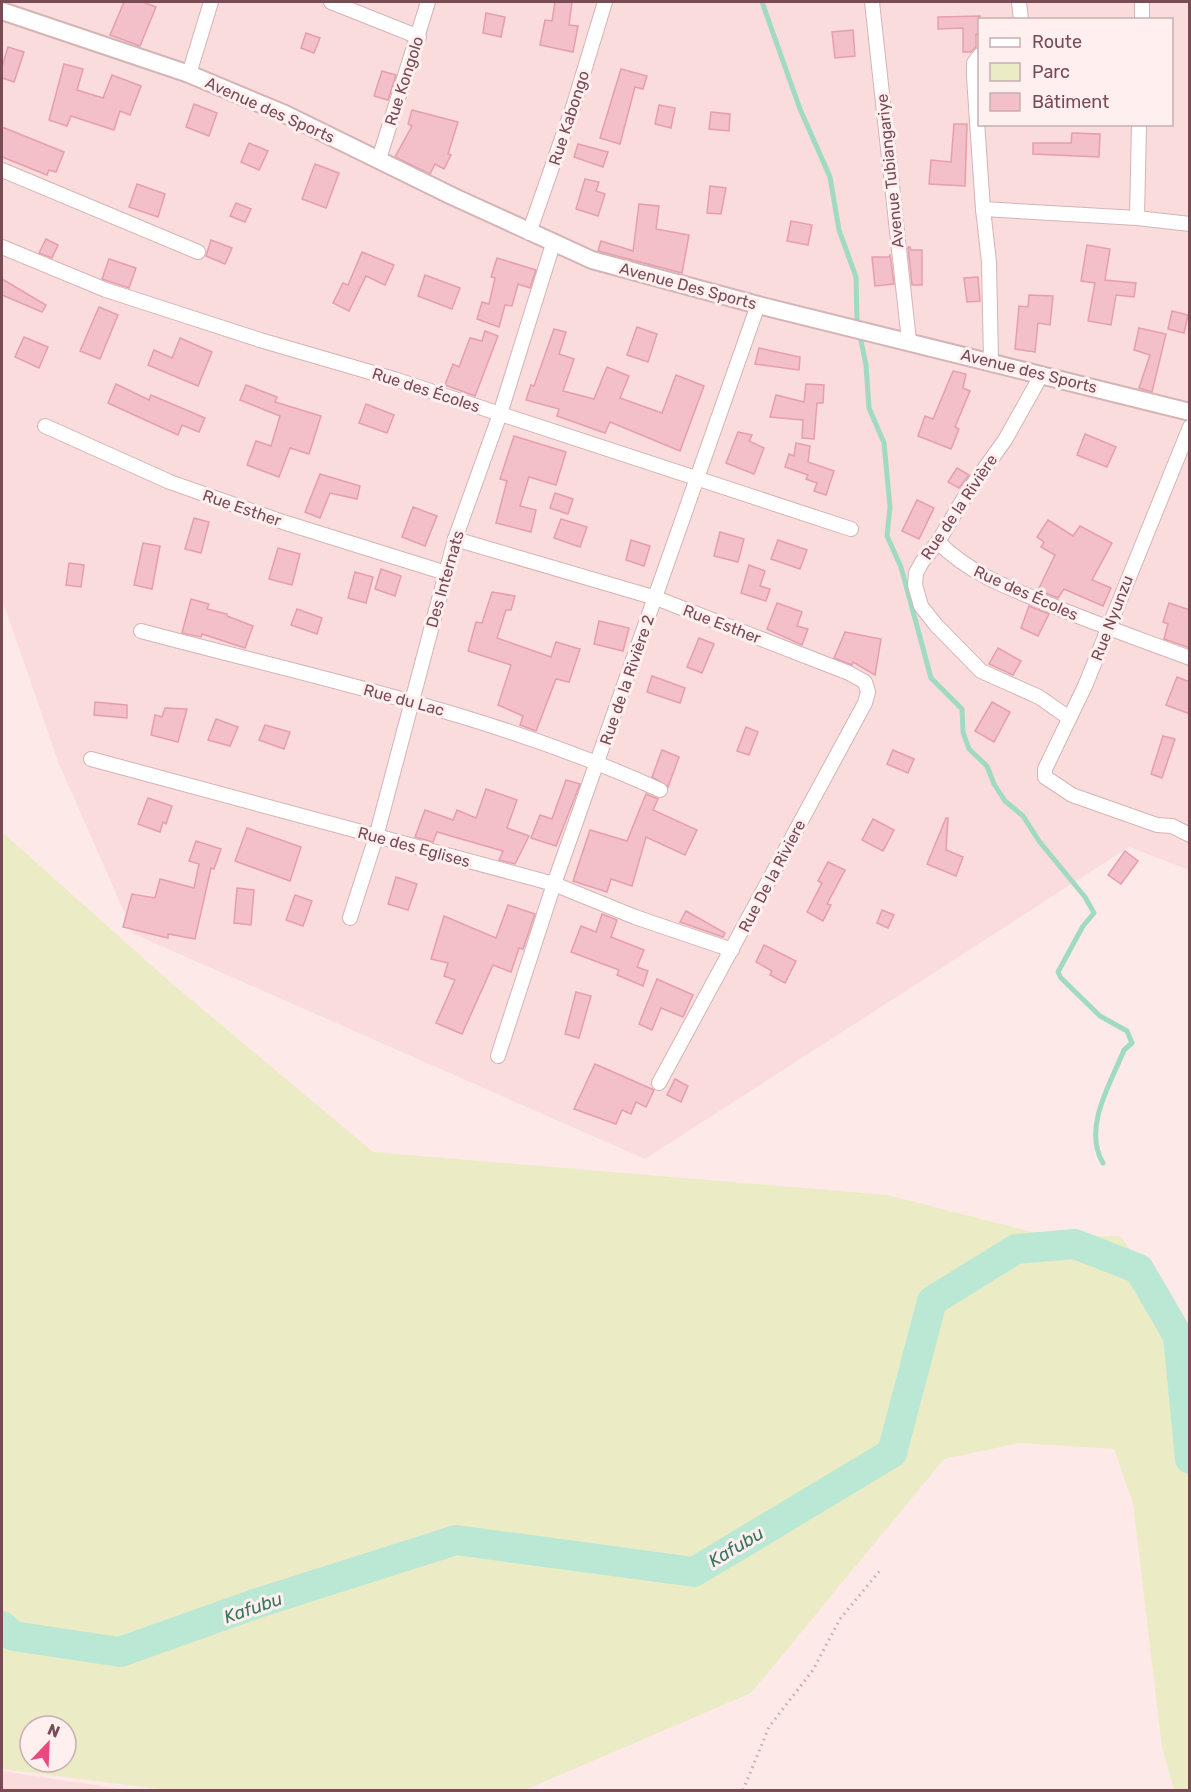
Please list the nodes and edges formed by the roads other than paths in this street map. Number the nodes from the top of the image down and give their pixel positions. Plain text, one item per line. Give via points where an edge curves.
1 (211, 2) edge
2 (331, 2) edge
3 (428, 2) edge
4 (605, 2) edge
5 (872, 2) edge
6 (1019, 2) edge
7 (1142, 2) edge
8 (2, 10) edge
9 (1021, 18) edge
10 (1142, 18) edge
11 (418, 37) junction
12 (978, 58) edge
13 (189, 74) junction
14 (1140, 126) edge
15 (379, 159) junction
16 (2, 170) edge
17 (983, 209) junction
18 (1137, 218) junction
19 (1190, 224) edge
20 (529, 233) junction
21 (553, 244) junction
22 (2, 247) edge
23 (198, 252) dead end
24 (758, 305) junction
25 (868, 331) joint
26 (909, 341) junction
27 (991, 361) junction
28 (1042, 374) junction
29 (1190, 412) edge
30 (500, 414) junction
31 (45, 426) dead end
32 (1190, 427) edge
33 (695, 478) junction
34 (851, 529) dead end
35 (455, 539) junction
36 (938, 542) junction
37 (446, 573) junction
38 (656, 598) junction
39 (1109, 628) junction
40 (141, 631) dead end
41 (1190, 658) edge
42 (849, 673) joint
43 (410, 701) junction
44 (1069, 718) junction
45 (92, 759) dead end
46 (599, 762) junction
47 (660, 790) dead end
48 (1190, 835) edge
49 (376, 837) junction
50 (554, 884) junction
51 (350, 918) dead end
52 (732, 950) junction
53 (498, 1056) dead end
54 (659, 1083) dead end

1 - 13 street
2 - 11 street
3 - 11 street, Rue Kongolo
4 - 20 street, Rue Kabongo
5 - 26 street, Avenue Tubiangariye
6 - 9 street
7 - 10 street
8 - 13 street, Avenue des Sports
11 - 15 street, Rue Kongolo
12 - 17 street via 974,77
13 - 15 street, Avenue des Sports
14 - 18 street
15 - 20 street, Avenue des Sports
16 - 23 street
17 - 18 street
17 - 27 street via 989,262
18 - 19 street
20 - 21 street, Avenue Des Sports
21 - 24 street, Avenue Des Sports via 592,260
21 - 30 street, Des Internats
22 - 30 street, Rue des Écoles via 106,290
24 - 25 street, Avenue Des Sports
24 - 33 street, Rue de la Rivière 2
25 - 26 street, Avenue des Sports
26 - 27 street, Avenue des Sports
27 - 28 street, Avenue des Sports
28 - 29 street, Avenue des Sports
28 - 36 street, Rue de la Rivière via 1005,440
30 - 33 street, Rue des Écoles
30 - 35 street, Des Internats
31 - 37 street, Rue Esther via 170,482
32 - 39 street, Rue Nyunzu
33 - 34 street, Rue des Écoles
33 - 38 street, Rue de la Rivière 2
35 - 37 street, Des Internats
35 - 38 street, Rue Esther
36 - 39 street, Rue des Écoles via 955,560 982,576
36 - 44 street, Rue de la Rivière via 916,573 921,606 981,671 1030,692
37 - 43 street, Des Internats
38 - 42 street, Rue Esther
38 - 46 street, Rue de la Rivière 2
39 - 41 street, Rue des Écoles
39 - 44 street, Rue Nyunzu
40 - 43 street, Rue du Lac
42 - 52 street, Rue De la Riviere via 865,682 865,703
43 - 46 street, Rue du Lac
43 - 49 street, Des Internats
44 - 48 street, Rue Nyunzu via 1045,769 1045,777 1072,795
45 - 49 street, Rue des Eglises
46 - 47 street, Rue du Lac
46 - 50 street, Rue de la Rivière 2
49 - 50 street, Rue des Eglises
49 - 51 street, Des Internats
50 - 52 street, Rue des Eglises
50 - 53 street, Rue de la Rivière 2
52 - 54 street, Rue De la Riviere

